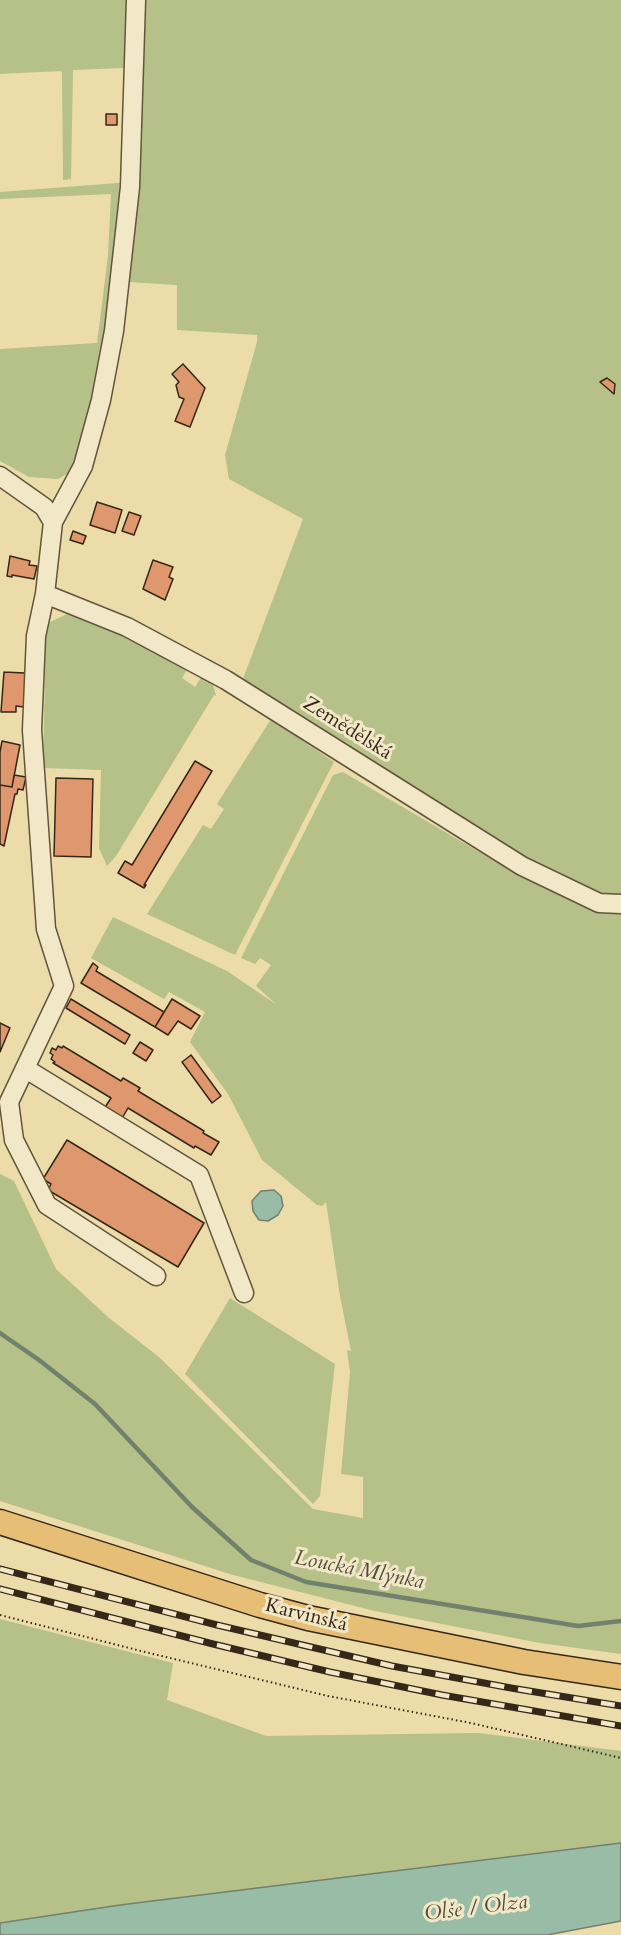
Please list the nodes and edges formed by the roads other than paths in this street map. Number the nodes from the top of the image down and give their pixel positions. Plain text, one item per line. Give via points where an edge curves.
1 (136, 0) edge
2 (0, 476) edge
3 (53, 522) junction
4 (45, 594) junction
5 (621, 904) edge
6 (26, 1069) junction
7 (156, 1276) dead end
8 (244, 1293) dead end
9 (0, 1522) edge
10 (621, 1677) edge

1 - 3 street via 130,187 114,331 83,466
2 - 3 street via 44,507
3 - 4 street
4 - 5 street, Zemědělská via 126,627 226,680 522,866 599,903
4 - 6 street via 36,636 32,730 46,929 64,986
6 - 7 street via 9,1102 14,1140 47,1205
6 - 8 street via 199,1175
9 - 10 main road, Karvinská via 308,1618 524,1662

